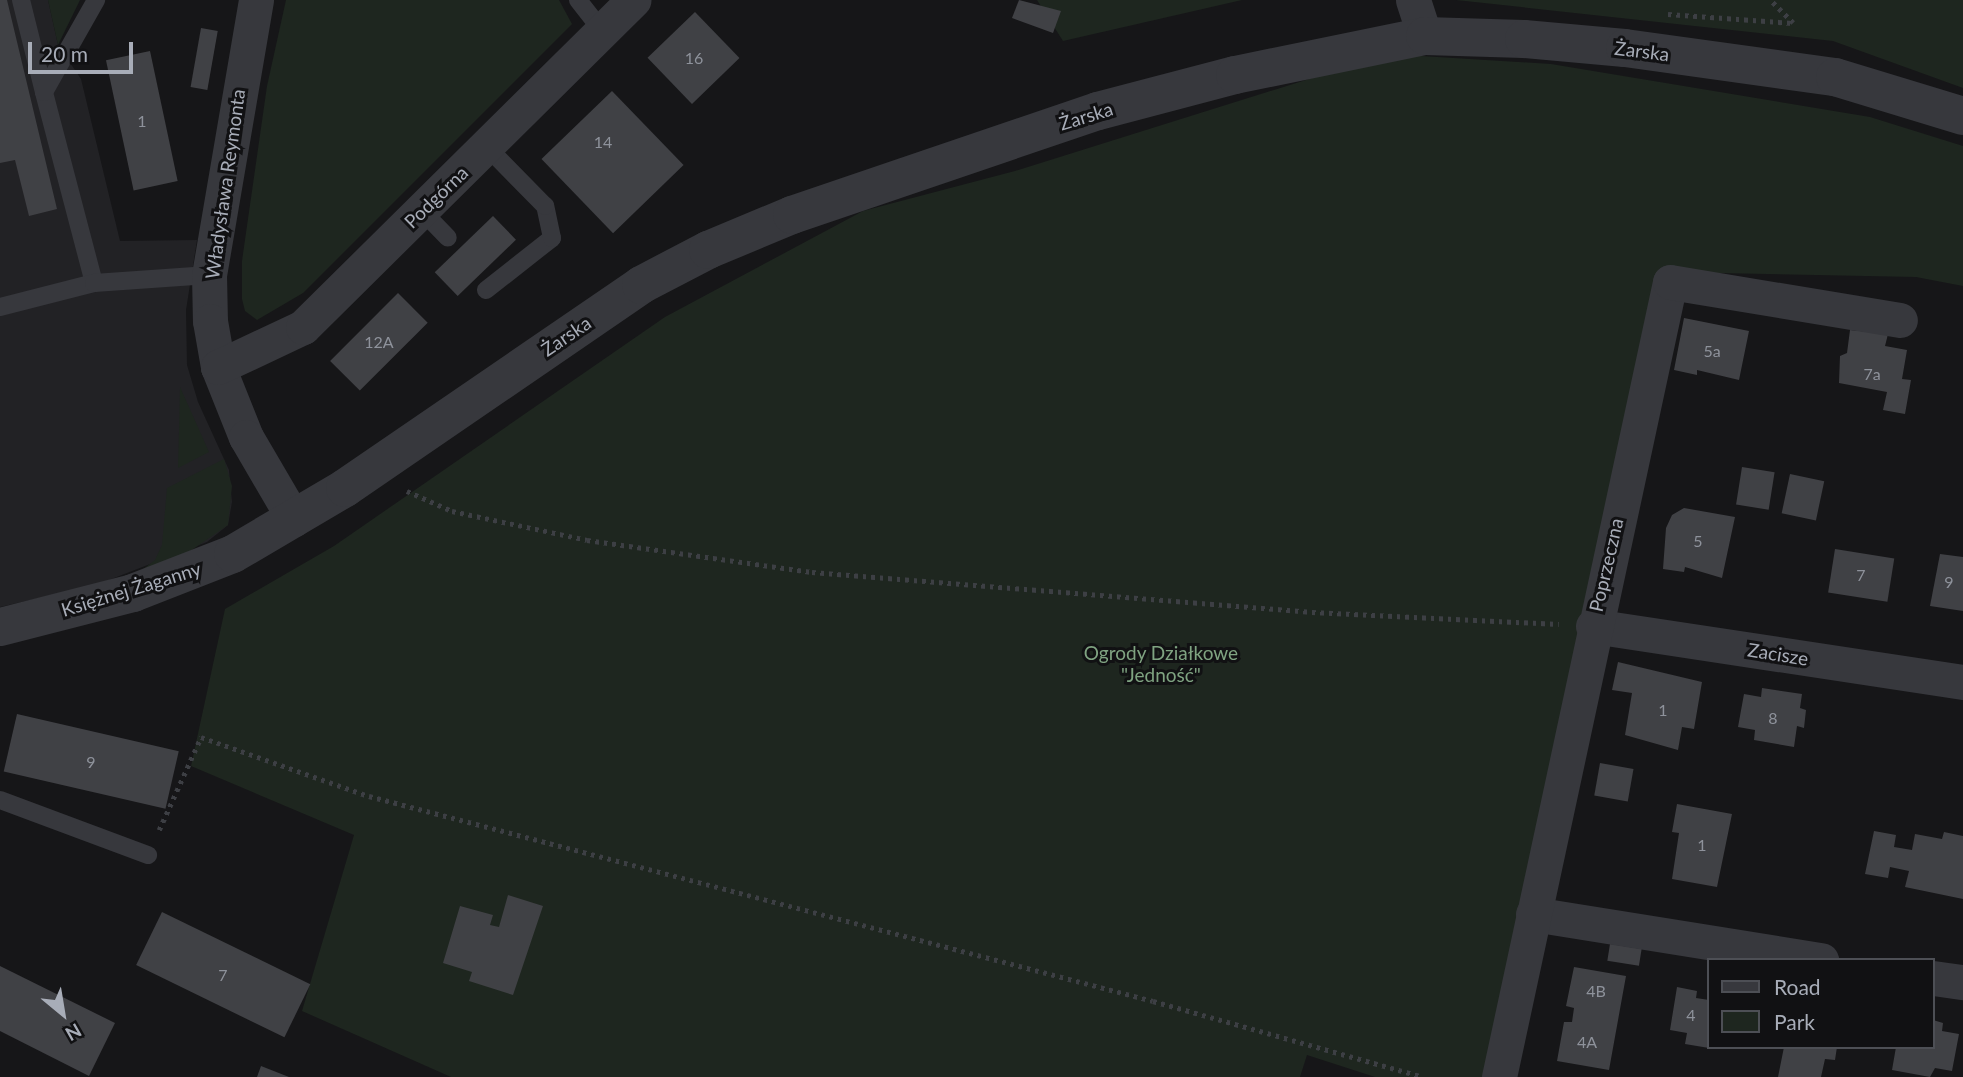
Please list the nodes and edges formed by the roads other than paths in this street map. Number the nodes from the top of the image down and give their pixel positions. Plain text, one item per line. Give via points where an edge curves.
1 (22, 0) edge
2 (96, 0) edge
3 (256, 0) edge
4 (578, 0) edge
5 (634, 0) edge
6 (1413, 0) edge
7 (603, 32) junction
8 (1425, 36) junction
9 (44, 92) junction
10 (1963, 116) edge
11 (487, 147) junction
12 (422, 211) junction
13 (448, 238) dead end
14 (209, 275) junction
15 (94, 283) junction
16 (486, 290) dead end
17 (0, 307) edge
18 (1900, 320) dead end
19 (218, 367) junction
20 (294, 519) junction
21 (1593, 626) junction
22 (0, 627) edge
23 (1963, 682) edge
24 (0, 800) edge
25 (148, 855) road end
26 (1533, 914) junction
27 (1808, 958) edge
28 (1935, 978) edge
29 (1963, 982) edge
30 (1499, 1077) edge

1 - 9 lane
2 - 9 lane
3 - 14 street, Władysława Reymonta
4 - 7 lane
5 - 7 street, Podgórna
6 - 8 street
7 - 11 street, Podgórna
8 - 10 street, Żarska via 1625,48 1835,77
8 - 20 street, Żarska via 1235,75 1098,111 792,215 708,250 641,285
9 - 15 lane
11 - 12 street, Podgórna
11 - 16 lane via 545,206 552,238
12 - 13 lane
12 - 19 street, Podgórna via 303,327
14 - 15 lane
14 - 19 street, Władysława Reymonta
15 - 17 lane
18 - 21 street, Poprzeczna via 1670,282
19 - 20 street, Władysława Reymonta via 246,437
20 - 22 street, Księżnej Żaganny via 178,578
21 - 23 street, Zacisze
21 - 26 street, Poprzeczna
24 - 25 lane
26 - 27 street
26 - 30 street, Poprzeczna
28 - 29 street

